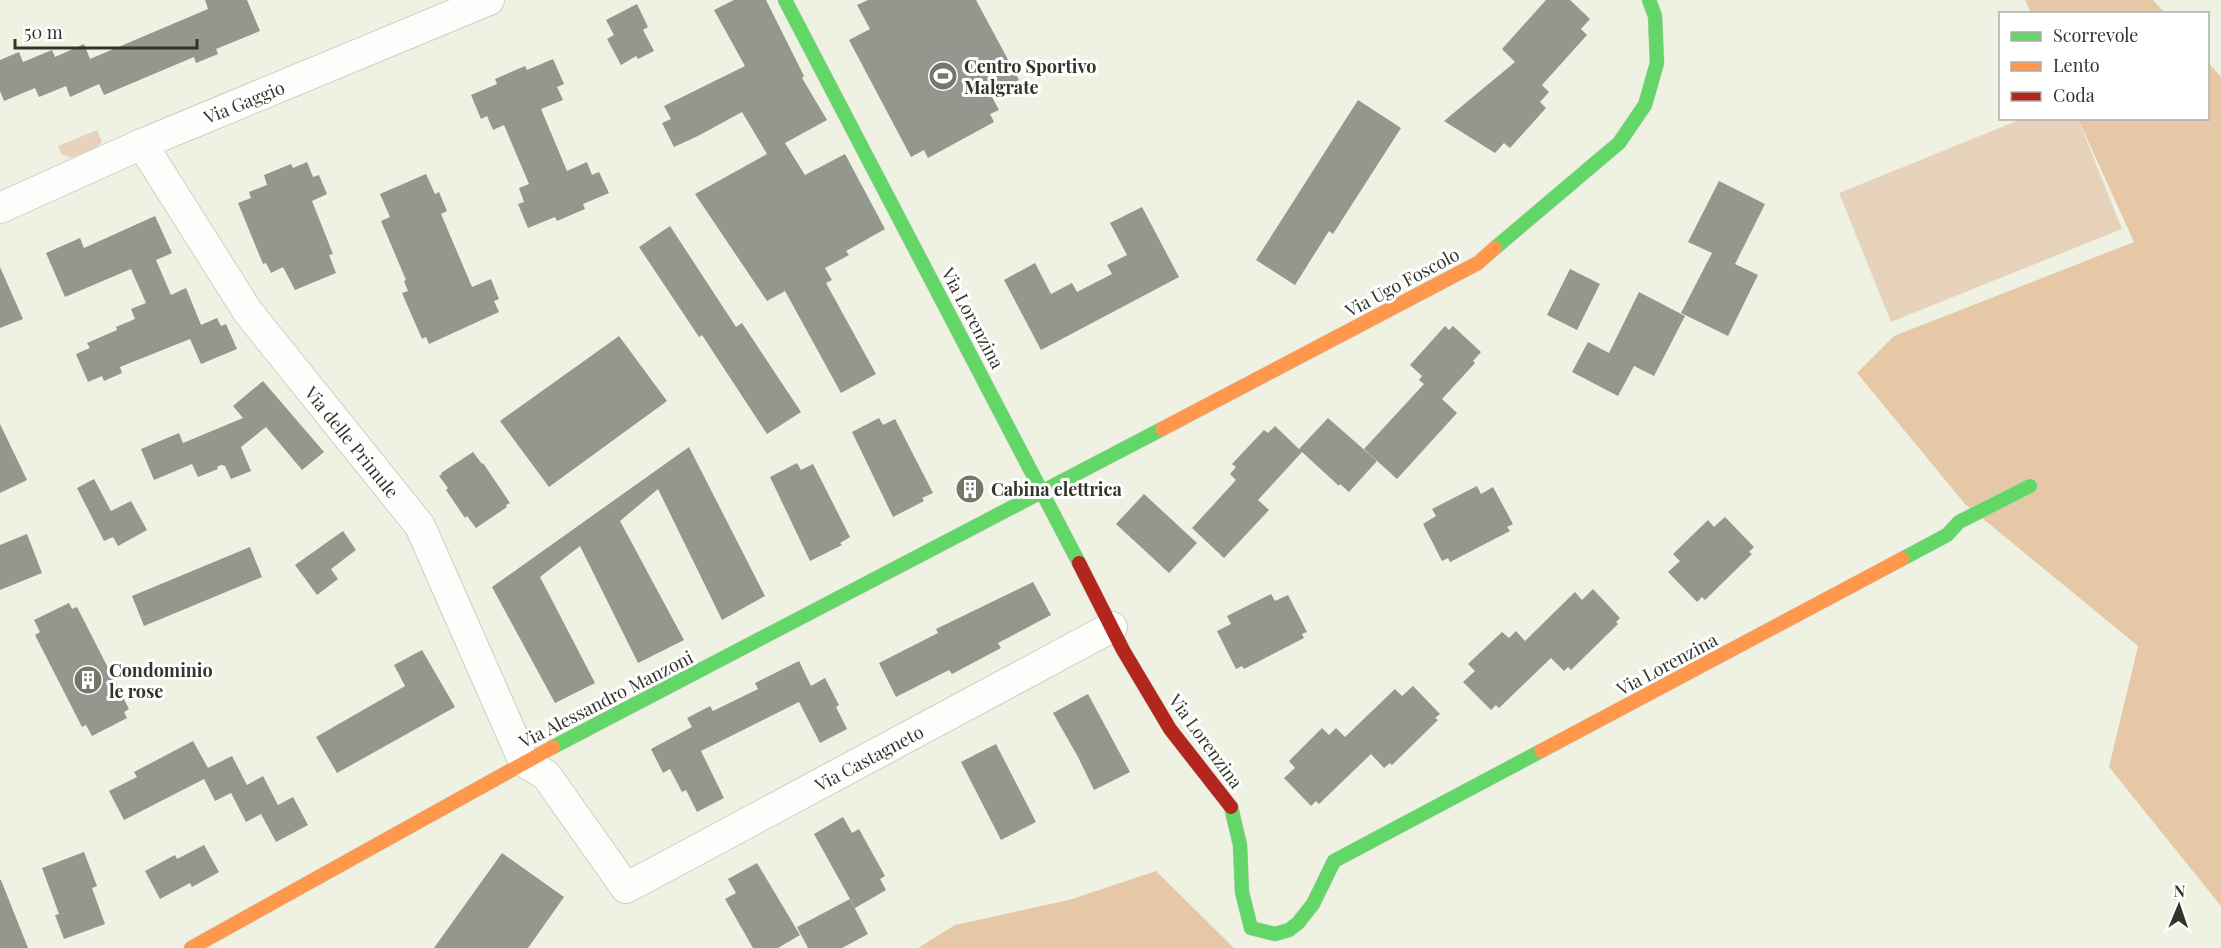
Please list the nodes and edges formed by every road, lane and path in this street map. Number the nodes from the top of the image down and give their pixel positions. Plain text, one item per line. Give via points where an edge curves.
1 (489, 0) edge
2 (785, 0) edge
3 (1649, 0) edge
4 (142, 144) junction
5 (0, 208) edge
6 (2030, 486) dead end
7 (1044, 492) junction
8 (1112, 627) junction
9 (524, 762) junction
10 (191, 948) edge

1 - 4 street, Via Gaggio
2 - 7 street, Via Lorenzina
3 - 7 street, Via Ugo Foscolo via 1655,16 1657,63 1645,105 1619,143 1478,263
4 - 5 street, Via Gaggio
4 - 9 street, Via delle Primule via 248,312 420,526
6 - 8 street, Via Lorenzina via 1959,522 1947,536 1334,861 1310,910 1296,927 1276,935 1251,928 1242,892 1240,845 1231,806 1170,729
7 - 8 street, Via Lorenzina
7 - 9 street, Via Alessandro Manzoni
8 - 9 street, Via Castagneto via 626,888 546,775
9 - 10 street, Via Alessandro Manzoni

